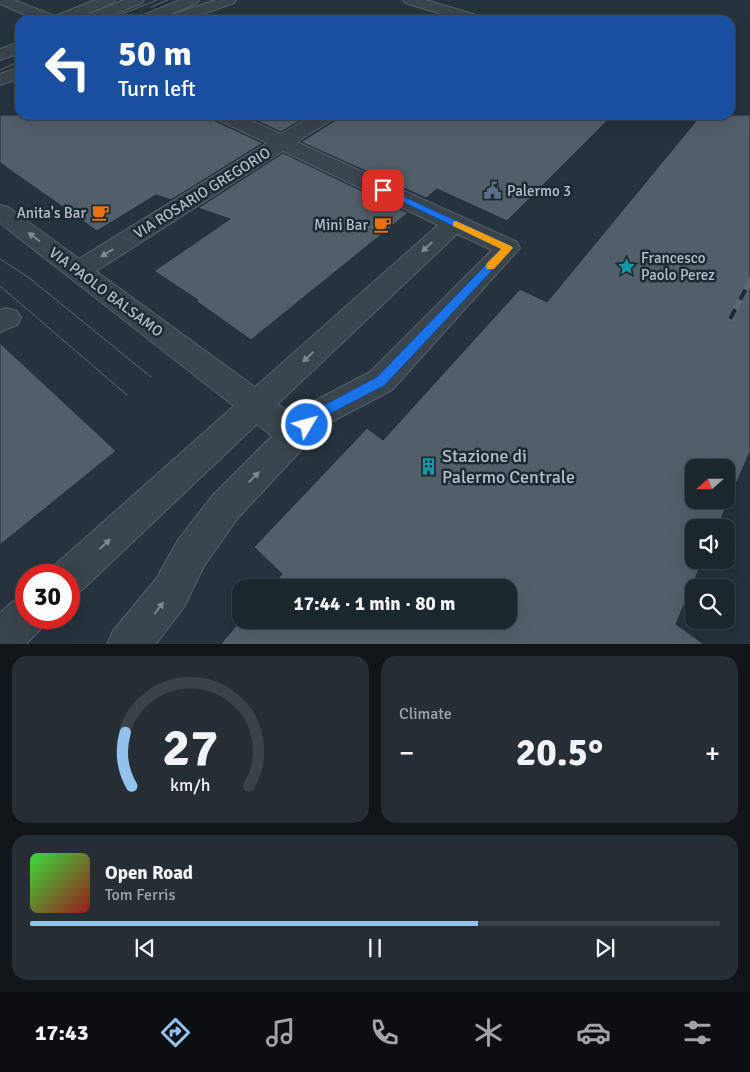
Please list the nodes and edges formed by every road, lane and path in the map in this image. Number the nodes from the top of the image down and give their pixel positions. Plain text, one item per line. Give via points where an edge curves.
1 (108, 0) edge
2 (137, 0) edge
3 (192, 0) edge
4 (228, 0) edge
5 (410, 0) edge
6 (2, 1) edge
7 (37, 15) edge
8 (71, 15) edge
9 (99, 15) edge
10 (156, 15) edge
11 (185, 15) edge
12 (461, 15) edge
13 (15, 49) edge
14 (0, 55) edge
15 (15, 74) edge
16 (0, 80) edge
17 (234, 120) edge
18 (318, 120) edge
19 (281, 142) junction
20 (0, 212) edge
21 (454, 223) junction
22 (78, 271) junction
23 (256, 405) junction
24 (296, 435) junction
25 (80, 567) edge
26 (15, 626) edge
27 (0, 640) edge
28 (127, 644) edge

1 - 8 street
2 - 9 street
3 - 10 street
4 - 11 street
5 - 12 street
6 - 7 street
13 - 14 street
15 - 16 street
17 - 19 street
18 - 19 street, VIA ROSARIO GREGORIO
19 - 21 street
19 -> 22 street, VIA ROSARIO GREGORIO
22 -> 20 street, VIA PAOLO BALSAMO
21 -> 23 street
21 - 24 street via 508,248 381,381 318,414
22 - 23 street, VIA PAOLO BALSAMO
23 - 24 street, VIA PAOLO BALSAMO
25 -> 23 street
28 -> 24 street via 170,593 195,547 225,506
26 - 27 street

